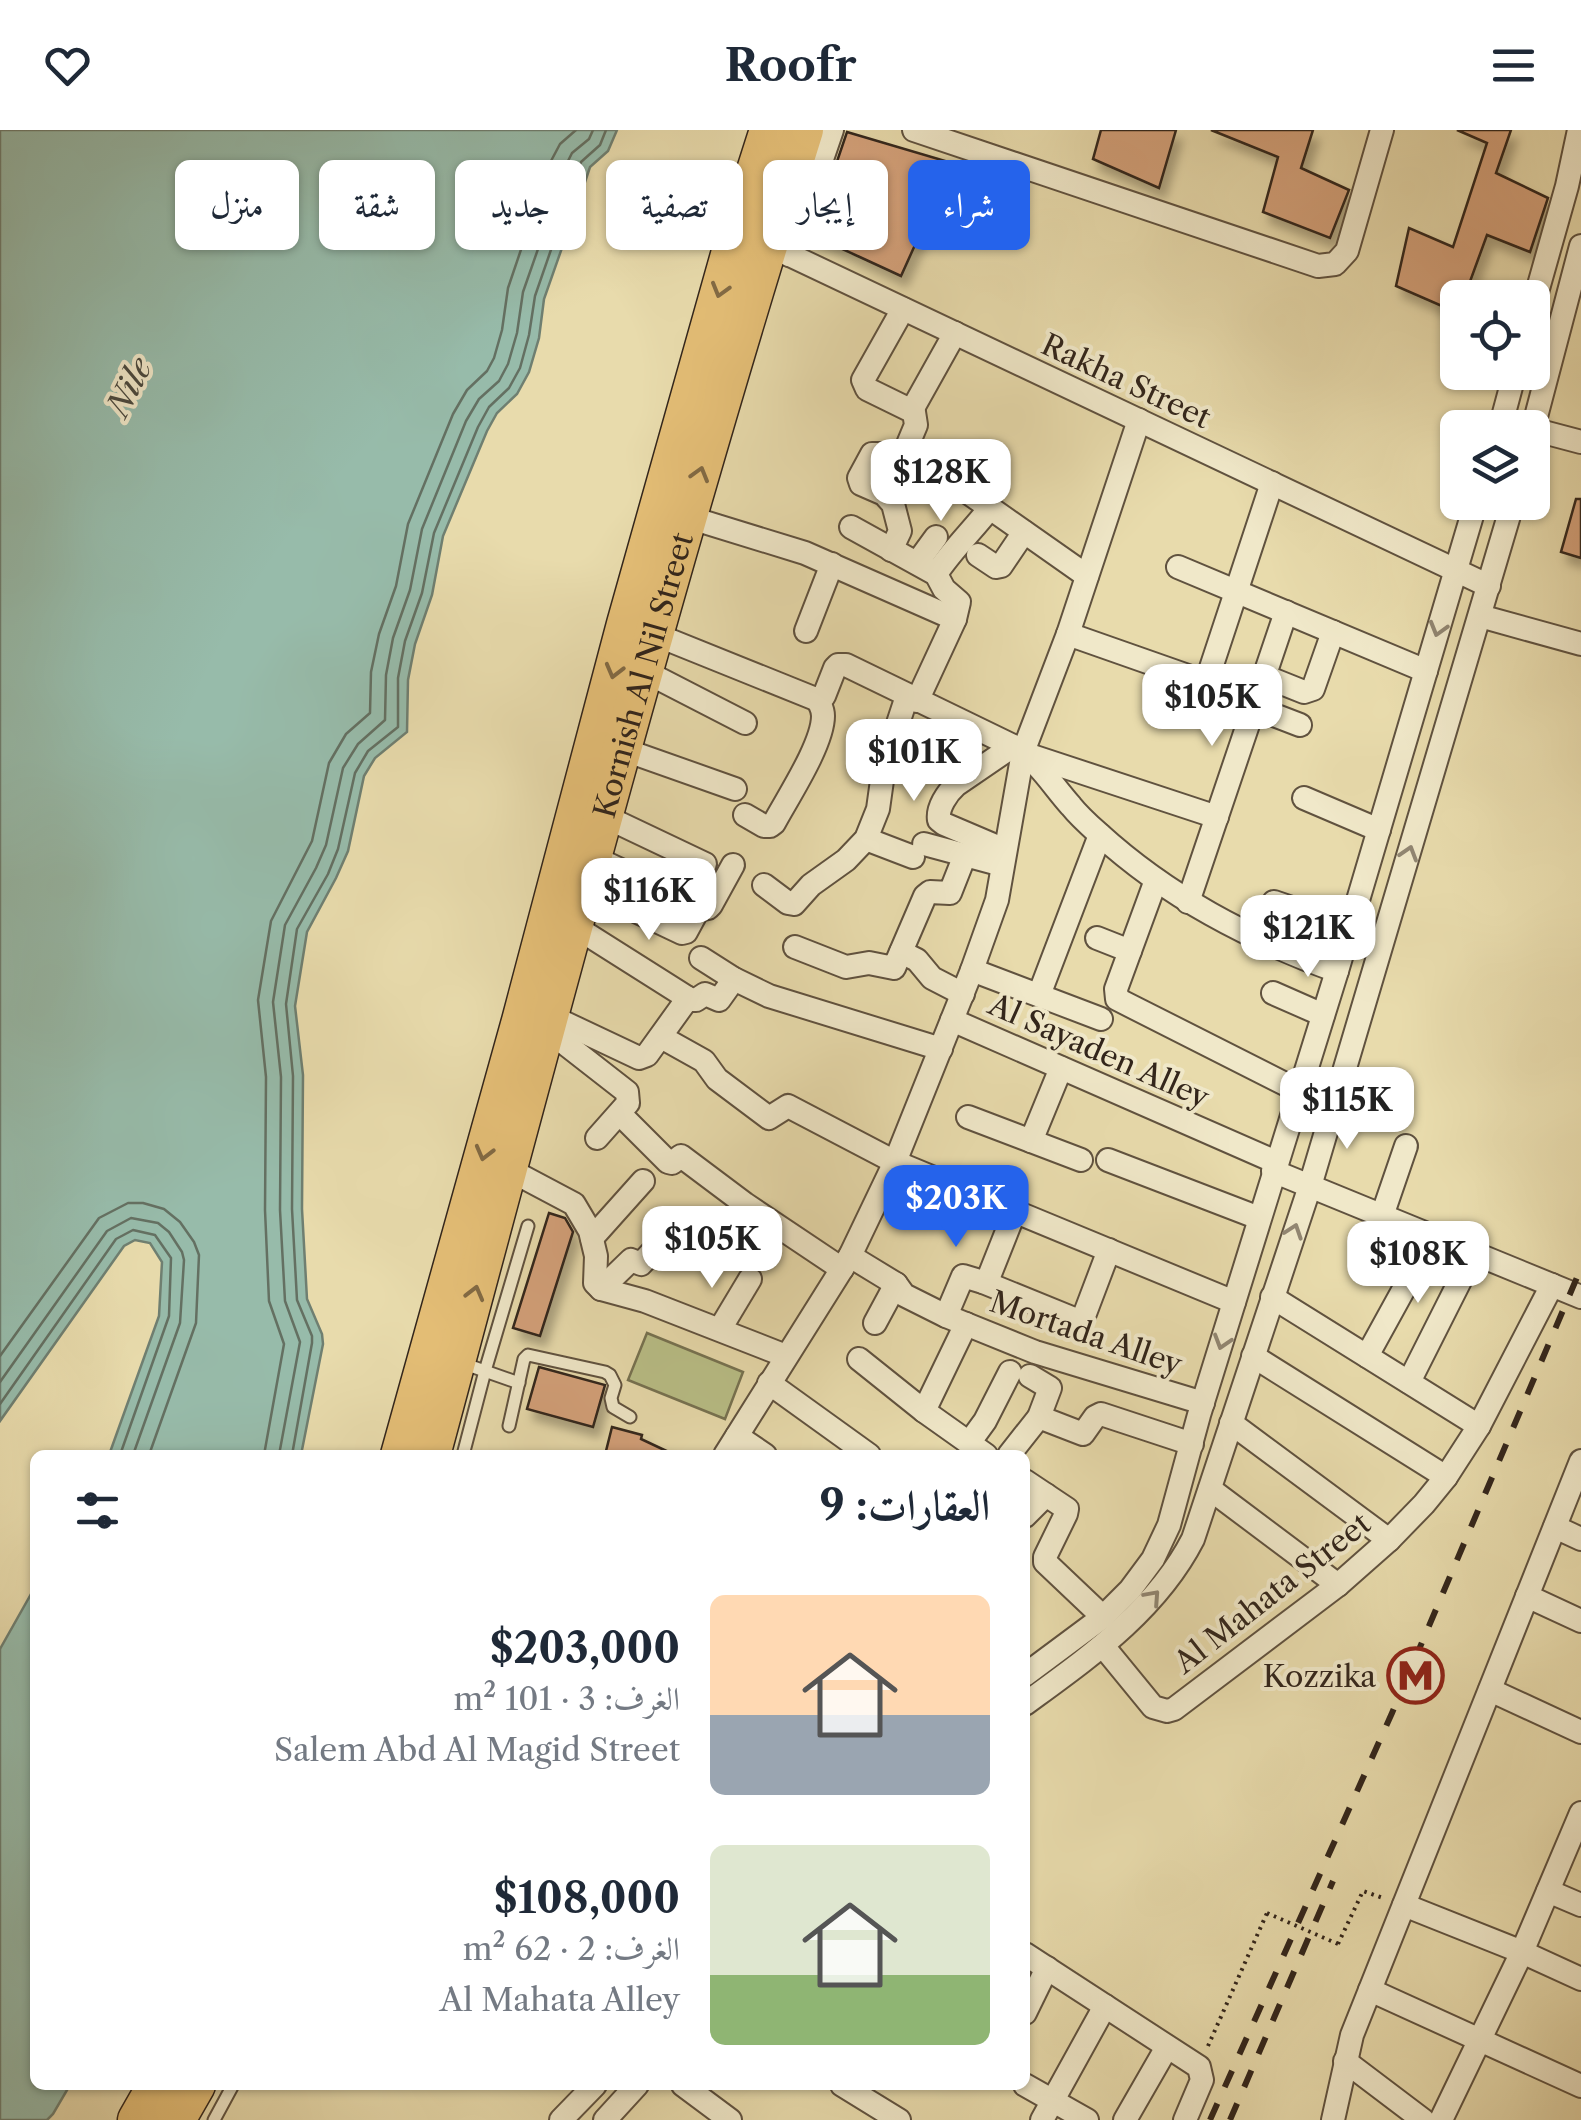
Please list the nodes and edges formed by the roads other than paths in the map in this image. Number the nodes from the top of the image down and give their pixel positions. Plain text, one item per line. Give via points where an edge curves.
1 (769, 130) edge
2 (804, 130) edge
3 (832, 130) edge
4 (914, 130) edge
5 (1382, 130) edge
6 (1579, 130) edge
7 (768, 160) edge
8 (793, 160) edge
9 (814, 160) edge
10 (763, 246) edge
11 (1581, 246) edge
12 (763, 247) edge
13 (779, 250) edge
14 (1540, 280) edge
15 (903, 309) junction
16 (954, 333) junction
17 (912, 410) junction
18 (1536, 410) edge
19 (1139, 420) junction
20 (1550, 435) edge
21 (1581, 442) edge
22 (906, 449) junction
23 (1272, 483) junction
24 (990, 508) junction
25 (688, 517) junction
26 (1471, 520) edge
27 (1507, 520) edge
28 (851, 528) dead end
29 (1024, 532) junction
30 (936, 537) dead end
31 (892, 550) junction
32 (978, 555) dead end
33 (832, 564) junction
34 (1178, 567) dead end
35 (927, 568) junction
36 (1456, 570) junction
37 (1087, 576) junction
38 (1489, 586) junction
39 (1236, 592) junction
40 (957, 610) junction
41 (1286, 612) junction
42 (1480, 616) junction
43 (640, 629) junction
44 (806, 631) dead end
45 (1333, 632) junction
46 (1068, 634) junction
47 (1581, 644) edge
48 (644, 671) junction
49 (1426, 671) junction
50 (1264, 676) junction
51 (1206, 683) junction
52 (912, 698) junction
53 (818, 700) junction
54 (1255, 704) junction
55 (744, 723) dead end
56 (1300, 726) dead end
57 (622, 749) junction
58 (1022, 751) junction
59 (736, 789) dead end
60 (1304, 798) dead end
61 (746, 815) dead end
62 (604, 816) junction
63 (1217, 817) junction
64 (1379, 830) junction
65 (1100, 834) junction
66 (866, 839) junction
67 (966, 855) junction
68 (1004, 858) junction
69 (705, 864) dead end
70 (733, 865) dead end
71 (589, 872) junction
72 (1156, 880) junction
73 (764, 885) dead end
74 (1188, 902) junction
75 (1274, 902) dead end
76 (574, 926) junction
77 (1350, 928) junction
78 (1097, 938) dead end
79 (795, 947) dead end
80 (1130, 951) junction
81 (901, 952) junction
82 (701, 958) dead end
83 (972, 970) junction
84 (1337, 971) junction
85 (734, 979) junction
86 (1273, 993) dead end
87 (963, 994) junction
88 (1039, 995) junction
89 (688, 998) junction
90 (1323, 1015) junction
91 (1101, 1019) dead end
92 (952, 1020) junction
93 (546, 1022) junction
94 (661, 1037) junction
95 (941, 1049) junction
96 (1062, 1068) junction
97 (1299, 1092) junction
98 (620, 1114) junction
99 (968, 1117) dead end
100 (597, 1138) dead end
101 (1031, 1141) junction
102 (1406, 1146) dead end
103 (1081, 1160) dead end
104 (1108, 1160) dead end
105 (895, 1162) junction
106 (1275, 1167) junction
107 (508, 1169) junction
108 (643, 1181) dead end
109 (1310, 1186) junction
110 (1016, 1212) junction
111 (1382, 1216) junction
112 (1259, 1218) junction
113 (528, 1226) dead end
114 (1433, 1236) junction
115 (592, 1238) junction
116 (702, 1248) dead end
117 (1110, 1250) junction
118 (1474, 1253) junction
119 (846, 1262) junction
120 (750, 1279) dead end
121 (983, 1282) junction
122 (896, 1284) junction
123 (1552, 1284) junction
124 (600, 1289) junction
125 (1581, 1296) edge
126 (1272, 1297) junction
127 (1234, 1302) junction
128 (956, 1320) junction
129 (875, 1323) dead end
130 (720, 1330) junction
131 (786, 1356) junction
132 (1253, 1356) junction
133 (1367, 1356) junction
134 (859, 1359) dead end
135 (470, 1366) junction
136 (1409, 1382) junction
137 (769, 1383) junction
138 (519, 1384) junction
139 (1203, 1403) junction
140 (924, 1411) junction
141 (630, 1416) dead end
142 (1039, 1416) junction
143 (1231, 1424) junction
144 (510, 1426) dead end
145 (1478, 1426) junction
146 (1192, 1444) junction
147 (731, 1445) edge
148 (968, 1448) edge
149 (401, 1450) edge
150 (433, 1450) edge
151 (463, 1450) edge
152 (862, 1450) edge
153 (1012, 1450) edge
154 (1581, 1462) edge
155 (1446, 1477) junction
156 (1030, 1484) edge
157 (1210, 1489) junction
158 (1046, 1495) junction
159 (1030, 1511) edge
160 (1555, 1527) junction
161 (1581, 1539) edge
162 (1389, 1540) junction
163 (1338, 1585) junction
164 (1527, 1596) junction
165 (1103, 1617) junction
166 (1581, 1621) edge
167 (1103, 1646) junction
168 (1030, 1670) edge
169 (1490, 1690) junction
170 (1030, 1700) edge
171 (1581, 1732) edge
172 (1580, 1816) edge
173 (1548, 1891) junction
174 (1404, 1905) junction
175 (1581, 1905) edge
176 (1522, 1952) junction
177 (1030, 1957) edge
178 (1047, 1968) junction
179 (1581, 1979) edge
180 (1370, 1990) junction
181 (1030, 2003) edge
182 (1105, 2006) junction
183 (1480, 2040) junction
184 (1167, 2046) junction
185 (1345, 2061) junction
186 (1581, 2086) edge
187 (154, 2090) edge
188 (193, 2090) edge
189 (231, 2090) edge
190 (590, 2090) edge
191 (633, 2090) edge
192 (690, 2090) edge
193 (850, 2090) edge
194 (1030, 2090) edge
195 (1048, 2110) edge
196 (611, 2118) edge
197 (138, 2120) edge
198 (176, 2120) edge
199 (214, 2120) edge
200 (561, 2120) edge
201 (730, 2120) edge
202 (899, 2120) edge
203 (1087, 2120) edge
204 (1125, 2120) edge
205 (1186, 2120) edge
206 (1332, 2120) edge
207 (1423, 2120) edge
208 (1440, 2120) edge

1 - 7 highway, Kornish Al Nil Street
2 - 8 highway, Kornish Al Nil Street
3 - 9 street
4 - 5 street via 1318,266 1335,264 1347,251
6 - 14 street
10 -> 43 highway, Kornish Al Nil Street
11 - 18 street
25 -> 12 highway, Kornish Al Nil Street
13 - 15 street, Rakha Street
15 - 16 street, Rakha Street
15 - 17 street via 864,384
16 - 17 street
16 - 19 street, Rakha Street
17 - 22 street via 916,425
19 - 23 street, Rakha Street
19 - 37 street
20 - 21 street
22 - 24 street
22 - 31 street via 862,453 859,481 893,504 900,531
23 - 36 street, Rakha Street
23 - 39 street
24 - 29 street
24 - 35 street via 961,543
25 - 33 street
25 - 43 highway, Kornish Al Nil Street
26 - 36 street
27 - 38 street
28 - 31 street
29 - 32 street via 1001,566
29 - 37 street
30 - 35 street
31 - 35 street
33 - 40 street
33 - 44 street
34 - 39 street
35 - 40 street
36 - 38 street, Rakha Street
36 -> 49 street
37 - 46 street
38 - 42 street
39 - 41 street
39 - 51 street
40 - 52 street
41 - 45 street
41 - 50 street
42 - 47 street
109 -> 42 street
43 - 48 highway, Kornish Al Nil Street
43 - 53 street
43 -> 149 highway, Kornish Al Nil Street via 510,1058
45 - 49 street
45 - 50 street via 1313,689 1304,692
46 - 51 street
46 - 58 street
48 - 55 street
48 - 57 highway, Kornish Al Nil Street
49 - 64 street
50 - 54 street
51 - 54 street
52 - 53 street via 842,664
52 - 58 street
52 - 66 street
53 - 61 street via 822,726 774,822 767,826
54 - 56 street
54 - 63 street
57 - 59 street
57 - 62 highway, Kornish Al Nil Street
58 - 63 street
58 - 65 street
58 - 68 street
58 - 68 street via 956,784 938,817
60 - 64 street
62 - 69 street
62 - 71 highway, Kornish Al Nil Street
63 - 74 street
64 - 77 street
65 - 72 street
65 - 88 street
66 - 67 street
66 - 73 street via 794,904
67 - 68 street
67 - 81 street via 950,893 925,896
68 - 83 street
70 - 71 street via 712,905 699,908 686,932
71 - 76 highway, Kornish Al Nil Street
72 - 74 street
72 - 80 street
74 - 84 street
75 - 77 street
76 - 89 street
76 - 93 highway, Kornish Al Nil Street
77 - 84 street
78 - 80 street
79 - 81 street via 846,966 891,969
80 - 97 street via 1117,999
81 - 87 street
82 - 85 street
83 - 87 street
83 - 88 street
84 - 90 street
85 - 89 street via 720,1000 706,994
85 - 95 street
86 - 90 street
87 - 92 street
88 - 91 street
89 - 94 street
90 - 97 street
92 - 95 street
92 - 96 street, Al Sayaden Alley
93 - 94 street via 634,1058 647,1055
93 - 98 street via 627,1092
93 - 107 highway, Kornish Al Nil Street
94 - 105 street via 704,1061 769,1118 780,1123 788,1106
95 - 105 street
96 - 101 street
96 - 106 street, Al Sayaden Alley
97 - 106 street
98 - 100 street
98 - 119 street, Mortada Alley via 668,1162 683,1157 745,1204
99 - 101 street
101 - 103 street
102 - 111 street
104 - 112 street
105 - 110 street
105 - 119 street
106 - 109 street, Al Sayaden Alley
106 - 112 street
107 - 115 street via 574,1204
135 -> 107 highway, Kornish Al Nil Street
108 - 115 street
109 - 111 street, Al Sayaden Alley
126 -> 109 street
110 - 117 street
110 - 121 street
111 - 114 street, Al Sayaden Alley
112 - 127 street
113 - 135 lane
114 - 118 street, Al Sayaden Alley
114 - 133 street
115 - 124 street
116 - 124 street via 675,1228 641,1264 632,1260
117 - 121 street via 1079,1321
117 - 127 street via 1169,1264
118 - 123 street, Al Sayaden Alley
118 - 136 street
119 - 122 street, Mortada Alley
119 - 131 street
120 - 130 street
121 - 128 street via 964,1275
122 - 128 street, Mortada Alley via 904,1295
122 - 129 street
123 - 125 street, Al Sayaden Alley
123 - 145 street, Al Mahata Street
124 - 130 street
126 - 132 street
126 - 133 street
127 -> 139 street
128 - 139 street, Mortada Alley via 1034,1352
128 - 140 street
130 - 131 street
131 - 137 street
132 - 143 street
132 - 155 street
133 - 136 street
134 - 140 street
135 - 138 lane
135 - 150 highway, Kornish Al Nil Street
135 - 151 lane
136 - 145 street
137 - 147 street
137 - 152 street
138 - 141 lane via 528,1355 605,1372 615,1384 614,1408
138 - 144 lane
139 - 146 street
140 - 148 street
142 - 146 street via 1083,1434 1101,1414
142 - 148 street via 1050,1387 1020,1374
142 - 153 street
143 - 157 street
143 - 162 street
145 - 155 street, Al Mahata Street
146 - 165 street via 1153,1560
154 - 160 street
155 - 162 street, Al Mahata Street
156 - 158 street
157 - 163 street
167 -> 157 street via 1179,1565
158 - 159 street
158 - 165 street via 1067,1512 1044,1560
160 - 161 street
160 - 164 street
162 - 163 street, Al Mahata Street
163 - 167 street, Al Mahata Street via 1167,1711 1153,1707
164 - 166 street
164 - 169 street
165 - 168 street
167 - 170 street
169 - 171 street
169 - 174 street
172 - 173 street
173 - 175 street
173 - 176 street
174 - 176 street
174 - 180 street
176 - 179 street
176 - 183 street
177 - 178 street
178 - 181 street
178 - 182 street
180 - 183 street
180 - 185 street
182 - 184 street
182 - 195 street
183 - 186 street
183 - 208 street
184 - 204 street
184 - 205 street via 1200,2069
185 - 206 street
185 - 207 street
187 - 197 highway
188 - 198 highway
189 - 199 lane
190 - 200 street
191 - 196 street
192 - 201 street
193 - 202 street
194 - 195 street
195 - 203 street

